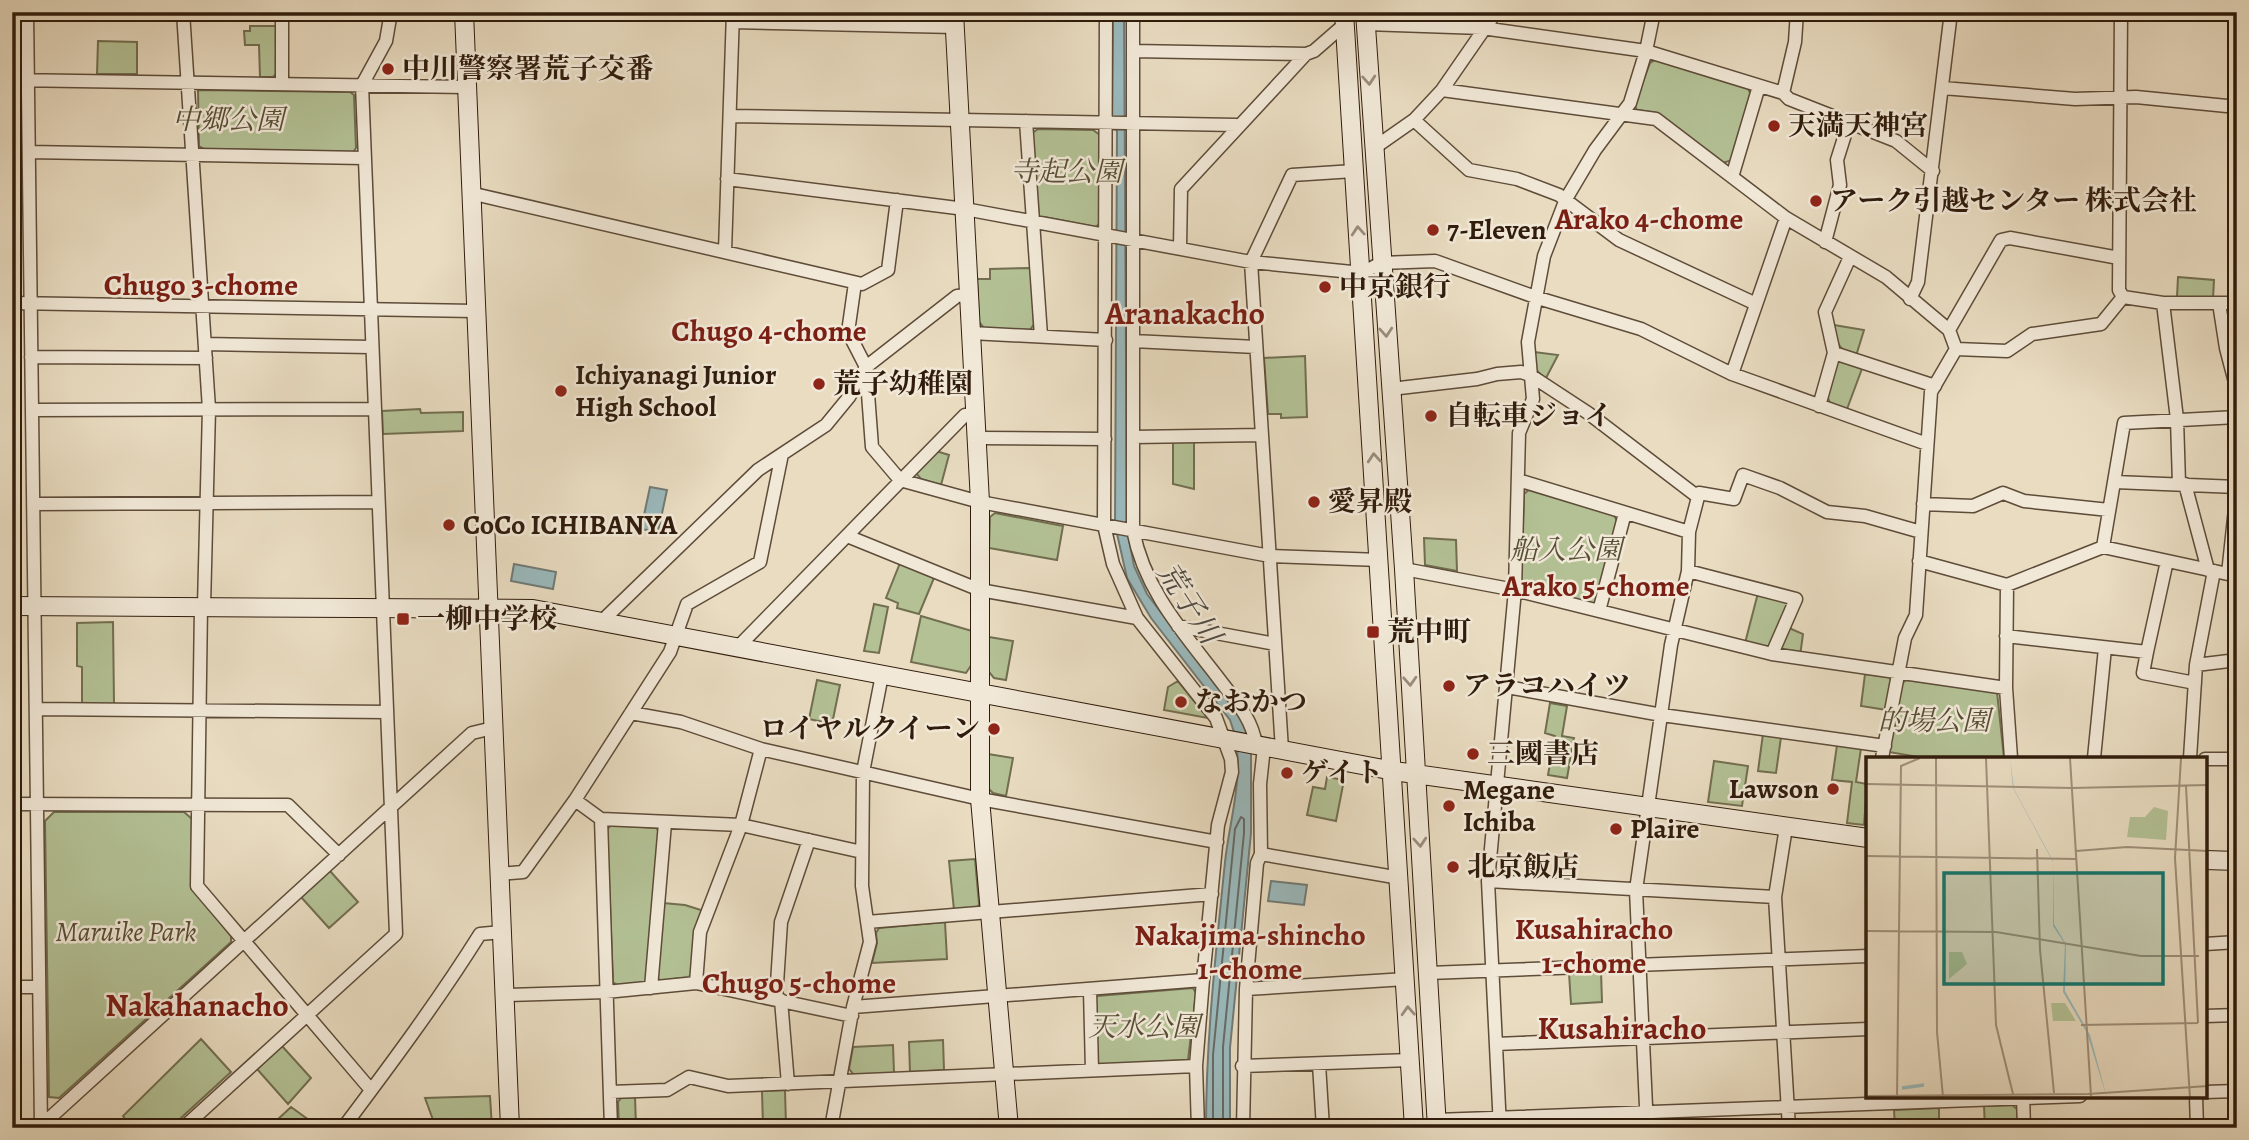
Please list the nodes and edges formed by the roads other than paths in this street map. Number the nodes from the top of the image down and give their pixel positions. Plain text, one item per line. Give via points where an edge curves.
1 (27, 12) edge
2 (183, 12) edge
3 (282, 12) edge
4 (391, 12) edge
5 (464, 12) edge
6 (1106, 12) edge
7 (1133, 12) edge
8 (1496, 12) edge
9 (1654, 12) edge
10 (1797, 12) edge
11 (1951, 12) edge
12 (2121, 12) edge
13 (733, 17) edge
14 (1345, 18) edge
15 (1365, 18) edge
16 (955, 20) edge
17 (1482, 28) junction
18 (1133, 51) junction
19 (1646, 51) junction
20 (1306, 54) junction
21 (12, 80) edge
22 (28, 80) junction
23 (190, 83) junction
24 (282, 84) junction
25 (362, 85) junction
26 (1759, 86) junction
27 (466, 87) junction
28 (1943, 88) junction
29 (1442, 90) junction
30 (1783, 93) junction
31 (2120, 100) junction
32 (2237, 107) edge
33 (1623, 114) junction
34 (730, 116) junction
35 (960, 120) junction
36 (1414, 120) junction
37 (1026, 121) junction
38 (1849, 122) junction
39 (1108, 123) junction
40 (1130, 123) junction
41 (1236, 125) junction
42 (1374, 148) junction
43 (29, 152) junction
44 (194, 155) junction
45 (364, 158) junction
46 (1354, 171) junction
47 (1933, 171) junction
48 (1732, 177) junction
49 (727, 179) junction
50 (470, 193) junction
51 (1566, 199) junction
52 (897, 200) junction
53 (965, 209) junction
54 (1786, 218) junction
55 (1032, 220) junction
56 (1110, 234) junction
57 (1130, 239) junction
58 (1825, 242) junction
59 (1180, 248) junction
60 (725, 251) junction
61 (1850, 257) junction
62 (2119, 257) junction
63 (1251, 262) junction
64 (1381, 263) junction
65 (1362, 273) junction
66 (855, 283) junction
67 (969, 295) junction
68 (2123, 297) junction
69 (1538, 298) junction
70 (1910, 299) junction
71 (12, 303) edge
72 (30, 303) junction
73 (1754, 303) junction
74 (2163, 303) junction
75 (2220, 303) junction
76 (2237, 303) edge
77 (203, 306) junction
78 (369, 309) junction
79 (475, 311) junction
80 (1949, 330) junction
81 (971, 332) junction
82 (1041, 336) junction
83 (1106, 340) junction
84 (1133, 341) junction
85 (205, 344) junction
86 (371, 347) junction
87 (1256, 347) junction
88 (1956, 349) junction
89 (1833, 353) junction
90 (31, 357) junction
91 (205, 358) junction
92 (866, 367) junction
93 (1732, 374) junction
94 (1530, 375) junction
95 (1935, 386) junction
96 (1391, 388) junction
97 (2237, 390) edge
98 (1819, 406) junction
99 (374, 408) junction
100 (209, 409) junction
101 (32, 410) junction
102 (975, 414) junction
103 (2237, 417) edge
104 (2177, 419) junction
105 (1262, 435) junction
106 (1133, 437) junction
107 (977, 438) junction
108 (1105, 439) junction
109 (1927, 444) junction
110 (782, 454) junction
111 (900, 480) junction
112 (1518, 480) junction
113 (2115, 482) junction
114 (2182, 484) junction
115 (2237, 489) edge
116 (1698, 497) junction
117 (378, 502) junction
118 (980, 502) junction
119 (207, 503) junction
120 (33, 504) junction
121 (1923, 504) junction
122 (2109, 510) junction
123 (1625, 513) junction
124 (1108, 526) junction
125 (1131, 530) junction
126 (1689, 532) junction
127 (1921, 532) junction
128 (847, 536) junction
129 (2103, 547) junction
130 (1270, 556) junction
131 (1380, 559) junction
132 (1919, 561) junction
133 (2167, 561) junction
134 (1404, 569) junction
135 (1688, 571) junction
136 (2211, 571) junction
137 (2232, 575) edge
138 (2007, 585) junction
139 (980, 590) junction
140 (1515, 590) junction
141 (12, 606) edge
142 (34, 606) junction
143 (203, 606) junction
144 (383, 607) junction
145 (489, 608) junction
146 (1600, 611) junction
147 (1137, 618) junction
148 (601, 622) junction
149 (1178, 626) junction
150 (1674, 629) junction
151 (678, 636) junction
152 (2006, 636) junction
153 (1275, 645) junction
154 (737, 648) junction
155 (2105, 648) junction
156 (2147, 652) junction
157 (1772, 654) junction
158 (2237, 660) edge
159 (2196, 665) junction
160 (1898, 673) junction
161 (882, 675) junction
162 (2194, 683) junction
163 (1507, 687) junction
164 (2006, 688) junction
165 (980, 694) junction
166 (36, 709) junction
167 (200, 710) junction
168 (387, 712) junction
169 (631, 713) junction
170 (1662, 715) junction
171 (494, 728) junction
172 (1230, 740) junction
173 (1260, 746) junction
174 (761, 749) junction
175 (1282, 750) junction
176 (1884, 752) edge
177 (2011, 757) edge
178 (2094, 757) edge
179 (2190, 757) edge
180 (2207, 759) edge
181 (2237, 759) edge
182 (1394, 771) junction
183 (863, 772) junction
184 (1415, 774) junction
185 (1499, 786) junction
186 (980, 799) junction
187 (575, 800) junction
188 (12, 804) edge
189 (37, 804) junction
190 (198, 804) junction
191 (392, 808) junction
192 (1648, 808) junction
193 (601, 819) junction
194 (665, 823) junction
195 (741, 825) junction
196 (1786, 827) junction
197 (1866, 837) edge
198 (809, 840) junction
199 (1217, 842) junction
200 (862, 852) junction
201 (1261, 854) junction
202 (339, 855) junction
203 (2207, 860) edge
204 (2237, 860) edge
205 (499, 874) junction
206 (1400, 878) junction
207 (1488, 881) junction
208 (1636, 890) junction
209 (1212, 894) junction
210 (1775, 897) junction
211 (988, 913) junction
212 (867, 922) junction
213 (502, 932) junction
214 (2237, 942) edge
215 (244, 943) junction
216 (2207, 944) edge
217 (1866, 956) edge
218 (1779, 959) junction
219 (1640, 965) junction
220 (1493, 971) junction
221 (1429, 973) junction
222 (1406, 979) junction
223 (1203, 980) junction
224 (696, 983) junction
225 (12, 987) edge
226 (39, 987) junction
227 (651, 988) junction
228 (1246, 989) junction
229 (1090, 990) junction
230 (606, 992) junction
231 (504, 995) junction
232 (996, 998) junction
233 (778, 999) junction
234 (853, 1011) junction
235 (306, 1015) junction
236 (2237, 1015) edge
237 (2207, 1016) edge
238 (1866, 1029) edge
239 (1783, 1032) junction
240 (1643, 1038) junction
241 (1496, 1044) junction
242 (1410, 1060) junction
243 (1319, 1063) junction
244 (1196, 1066) junction
245 (1242, 1066) junction
246 (1092, 1070) junction
247 (1003, 1074) junction
248 (840, 1081) junction
249 (788, 1084) junction
250 (371, 1090) junction
251 (2237, 1090) edge
252 (610, 1092) junction
253 (2207, 1092) edge
254 (2000, 1098) edge
255 (2023, 1098) edge
256 (2196, 1098) edge
257 (1788, 1107) junction
258 (1646, 1112) junction
259 (1500, 1122) edge
260 (1436, 1124) edge
261 (41, 1127) edge
262 (183, 1128) edge
263 (343, 1128) edge
264 (510, 1128) edge
265 (611, 1128) edge
266 (831, 1128) edge
267 (1009, 1128) edge
268 (1198, 1128) edge
269 (1243, 1128) edge
270 (1323, 1128) edge
271 (1414, 1128) edge
272 (1647, 1128) edge
273 (1789, 1128) edge
274 (2024, 1128) edge
275 (2197, 1128) edge

1 - 22 street
2 - 23 street
3 - 24 street
4 - 25 street via 386,41
5 - 27 street
6 - 39 street
7 - 18 street
8 - 17 street
9 - 19 street
10 - 30 street
11 - 28 street
12 - 31 street
13 - 16 street
13 - 34 street
14 - 20 street
14 - 46 street
15 - 17 street
15 -> 42 street
16 - 35 street
17 - 19 street
17 - 29 street
18 - 20 street
18 - 40 street
19 - 26 street
19 - 33 street
20 - 41 street
21 - 22 street
22 - 23 street
22 - 43 street
23 - 24 street
23 - 44 street
24 - 25 street
25 - 27 street
25 - 45 street
26 - 30 street
26 - 48 street
27 - 50 street
28 - 31 street
28 - 47 street
29 - 33 street
29 - 36 street
30 - 38 street
31 - 32 street via 2136,97
31 - 62 street
33 - 48 street via 1656,118
33 - 51 street
34 - 35 street
34 - 49 street
35 - 37 street
35 - 53 street
36 - 42 street
36 - 51 street via 1469,170 1517,179
37 - 39 street
37 - 55 street
38 - 47 street via 1896,141
38 - 58 street via 1837,160 1840,185
39 - 40 street
39 - 56 street
40 - 41 street
40 - 57 street
41 - 59 street via 1181,188
42 - 64 street
43 - 44 street
43 - 72 street
44 - 45 street
44 - 77 street
45 - 78 street
46 - 63 street via 1292,176
65 -> 46 street
47 - 70 street via 1919,282
48 - 54 street
49 - 52 street
49 - 60 street
50 - 60 street
50 - 79 street
51 - 69 street via 1544,256
51 - 73 street via 1619,240
52 - 53 street
52 - 66 street via 888,270
53 - 55 street
53 - 67 street
54 - 58 street
54 - 73 street
55 - 56 street
55 - 82 street
56 - 57 street
56 - 83 street
57 - 59 street
57 - 84 street
58 - 61 street
59 - 63 street
60 - 66 street
61 - 70 street via 1886,277
61 - 89 street via 1825,312
62 - 68 street
62 - 80 street via 2001,240
63 - 65 street
63 - 87 street
64 - 65 street
64 - 69 street via 1435,261
64 -> 96 street
131 -> 65 street
66 - 92 street via 848,332
67 - 81 street
67 - 92 street via 957,296
68 - 74 street
68 - 88 street via 2101,324 2032,334 2007,351
69 - 93 street via 1641,329
69 - 94 street via 1528,342
70 - 80 street
71 - 72 street
72 - 77 street
72 - 90 street
73 - 93 street
74 - 75 street
74 - 104 street
75 - 76 street
75 - 97 street
77 - 78 street
77 - 85 street
78 - 79 street
78 - 86 street
79 - 145 street
80 - 88 street
81 - 82 street
81 - 102 street
82 - 83 street
83 - 108 street
84 - 87 street
84 - 106 street
85 - 86 street
85 - 91 street
86 - 99 street
87 - 105 street
88 - 95 street
89 - 95 street
89 - 98 street
90 - 91 street
90 - 101 street
91 - 100 street
92 - 110 street via 826,425
92 - 111 street via 873,447
93 - 98 street
94 - 96 street via 1497,374
94 - 112 street via 1533,399 1520,433
94 - 116 street
95 - 109 street
96 - 134 street
98 - 109 street
99 - 100 street
99 - 117 street
100 - 101 street
100 - 119 street
101 - 120 street
102 - 107 street
102 - 111 street via 965,415
103 - 104 street
104 - 113 street via 2124,424
104 - 114 street
105 - 106 street
105 - 130 street
106 - 125 street
107 - 108 street
107 - 118 street
108 - 124 street
109 - 121 street
110 - 148 street via 758,470
110 - 151 street via 760,562 687,604
111 - 118 street
111 - 128 street
112 - 123 street
112 - 140 street
113 - 114 street
113 - 122 street
114 - 115 street
114 - 136 street
115 - 137 street
116 - 126 street
116 - 127 street via 1699,493 1734,499 1743,475 1827,512 1866,516
117 - 119 street
117 - 144 street
118 - 124 street
118 - 139 street
119 - 120 street
119 - 143 street
120 - 142 street
121 - 122 street via 1973,506 2003,493 2024,501
121 - 127 street
122 - 129 street
123 - 126 street
123 - 146 street
124 - 125 street
124 - 147 street via 1113,564
125 - 130 street
125 - 149 street via 1146,577
126 - 135 street
127 - 132 street
128 - 139 street
128 - 154 street
129 - 133 street
129 - 138 street
130 - 131 street
130 - 153 street
131 - 182 street
132 - 138 street
132 - 160 street via 1916,615 1905,638
133 - 136 street
133 - 156 street
134 - 140 street
134 -> 184 street
135 - 150 street
135 - 157 street via 1796,599
136 - 137 street
136 - 159 street
138 - 152 street
139 - 147 street
139 - 165 street
140 - 146 street
140 - 163 street
141 - 142 street
142 - 143 street
142 - 166 street
143 - 144 street
143 - 167 street
144 - 145 street
144 - 168 street
145 - 148 street via 533,609
145 - 171 street
146 - 150 street
147 - 172 street
148 - 151 street
149 - 153 street
149 - 173 street via 1248,718
150 - 157 street
150 - 170 street
151 - 154 street
151 - 169 street
152 - 155 street
152 - 164 street
153 - 175 street
154 - 161 street
155 - 156 street
155 - 178 street
156 - 162 street via 2143,673
157 - 160 street
158 - 159 street
159 - 162 street
160 - 164 street
160 - 176 street
161 - 165 street
161 - 183 street
162 - 179 street
163 - 170 street
163 - 185 street
164 - 177 street
165 - 172 street
165 - 186 street
166 - 167 street
166 - 189 street
167 - 168 street
167 - 190 street
168 - 191 street
169 - 174 street via 681,722
169 - 187 street
170 - 176 street
170 - 192 street
171 - 191 street via 472,733
171 - 205 street
172 - 173 street
172 - 199 street via 1232,772
173 - 175 street
173 - 201 street
174 - 183 street
174 - 195 street
175 - 182 street
180 - 181 street
182 - 184 street
182 - 206 street
183 - 186 street
183 - 200 street
184 - 185 street
184 -> 221 street
185 - 192 street
185 - 207 street
186 - 199 street
186 - 211 street
187 - 193 street
187 - 205 street via 523,872
188 - 189 street
189 - 190 street
189 - 226 street
190 - 202 street via 288,805
190 - 215 street via 197,886
191 - 202 street
191 - 235 street via 396,934
192 - 196 street
192 - 208 street
193 - 194 street
193 - 230 street
194 - 195 street
194 - 227 street
195 - 198 street
195 - 224 street via 700,932
196 - 197 street
196 - 210 street
198 - 200 street
198 - 233 street via 781,922
199 - 209 street
200 - 212 street
201 - 206 street
201 - 228 street
202 - 215 street
203 - 204 street
205 - 213 street
206 - 222 street
207 - 208 street
207 - 220 street
208 - 210 street
208 - 219 street
209 - 211 street
209 - 223 street
210 - 218 street
211 - 212 street
211 - 232 street
212 - 234 street via 870,942
213 - 231 street
213 - 250 street via 481,934 435,1006
214 - 216 street
215 - 235 street
215 - 261 street
217 - 218 street
218 - 219 street
218 - 239 street
219 - 220 street
219 - 240 street
220 - 221 street
220 - 241 street
221 - 260 street
222 - 228 street
242 -> 222 street
223 - 229 street
223 - 244 street
224 - 227 street
224 - 233 street
225 - 226 street
226 - 261 street
227 - 230 street
228 - 245 street
229 - 232 street
229 - 246 street
230 - 231 street
230 - 252 street
231 - 264 street
232 - 234 street
232 - 247 street
233 - 234 street
233 - 249 street
234 - 248 street
235 - 250 street
235 - 262 street
236 - 237 street
238 - 239 street
239 - 240 street
239 - 257 street
240 - 241 street
240 - 258 street
241 - 259 street
242 - 243 street
242 - 271 street
243 - 245 street
243 - 270 street
244 - 246 street
244 - 268 street
245 - 269 street
246 - 247 street
247 - 248 street
247 - 267 street
248 - 249 street
248 - 266 street
249 - 252 street via 729,1086 689,1077 667,1090
250 - 263 street
251 - 253 street
252 - 265 street
254 - 257 street
255 - 274 street
256 - 275 street
257 - 258 street
257 - 273 street
258 - 259 street
258 - 272 street
259 - 260 street

